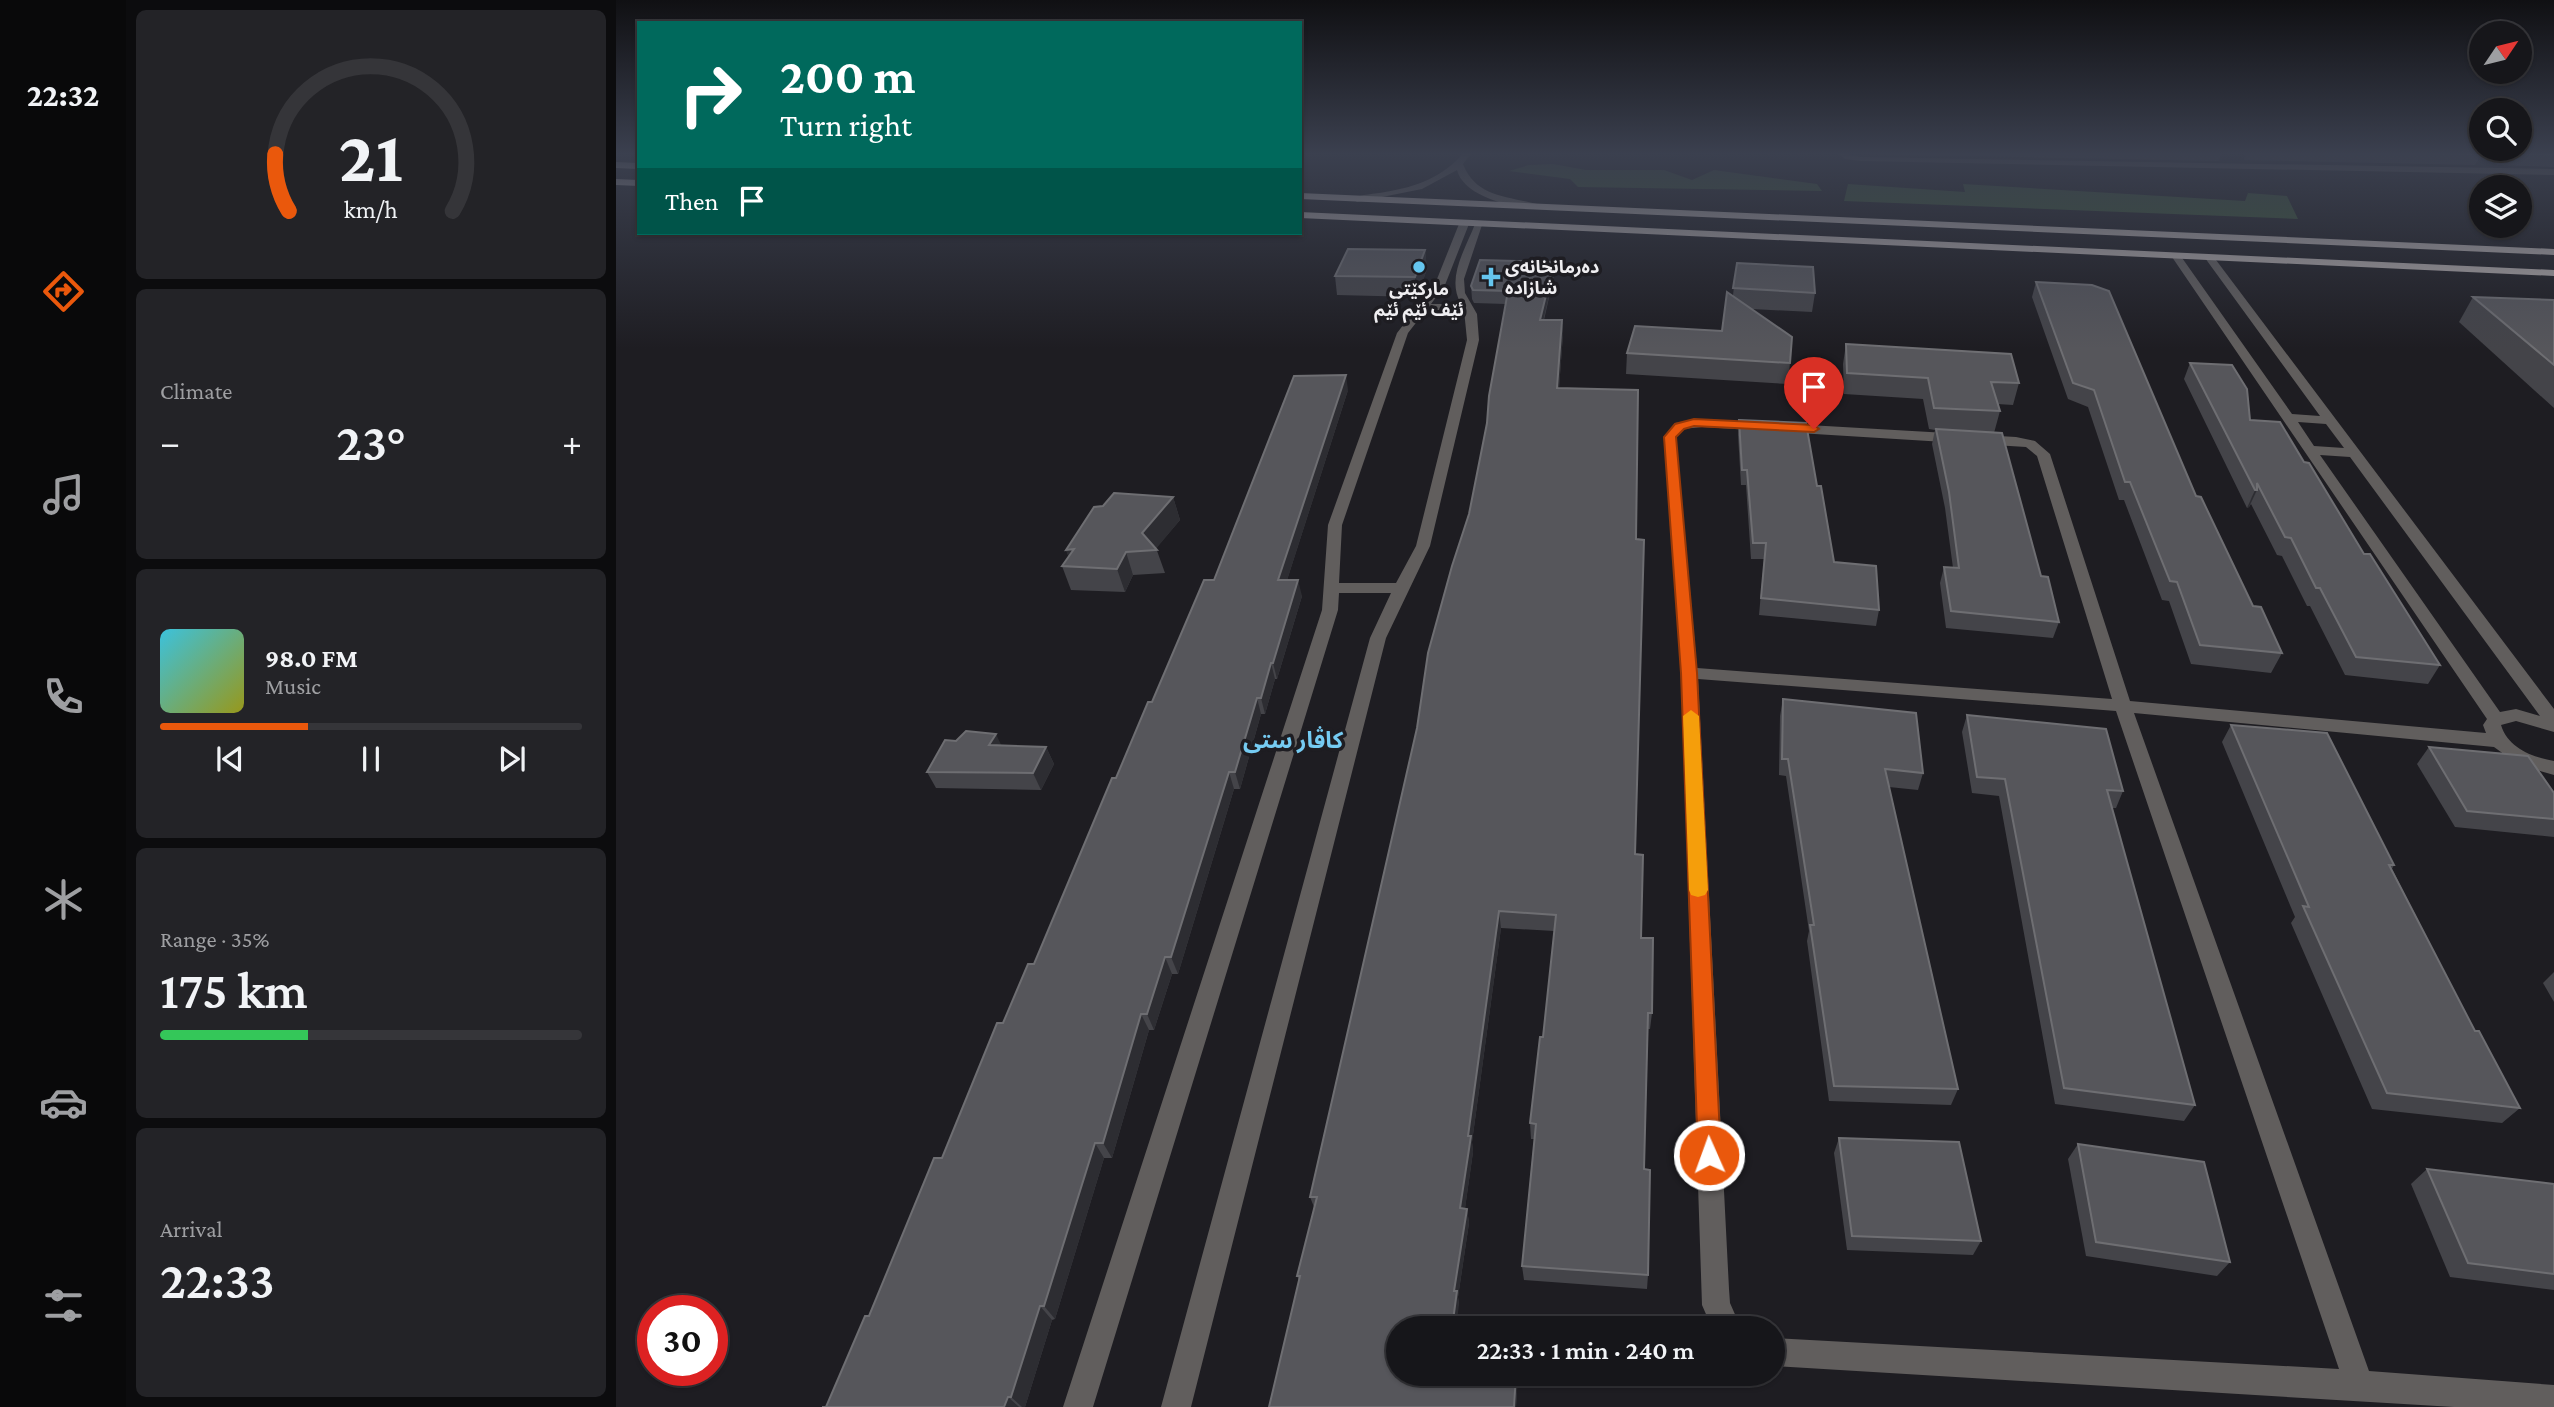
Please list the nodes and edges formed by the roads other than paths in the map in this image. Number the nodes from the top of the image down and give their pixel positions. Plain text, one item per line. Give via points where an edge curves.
1 (1351, 218) edge
2 (1793, 218) edge
3 (1472, 224) junction
4 (2554, 252) edge
5 (2178, 257) junction
6 (2210, 258) junction
7 (2554, 273) edge
8 (1449, 285) junction
9 (1424, 307) junction
10 (1469, 307) junction
11 (2288, 418) junction
12 (2332, 421) junction
13 (2311, 450) junction
14 (2357, 453) junction
15 (1333, 588) junction
16 (1399, 588) junction
17 (1689, 673) junction
18 (2123, 706) junction
19 (2496, 719) junction
20 (2554, 724) edge
21 (2499, 741) junction
22 (2554, 768) edge
23 (1721, 1316) edge
24 (1785, 1353) edge
25 (2359, 1385) junction
26 (2554, 1400) edge
27 (1078, 1407) edge
28 (1176, 1407) edge

1 - 3 highway
2 - 4 highway
3 - 5 highway
3 - 8 street via 1461,272
5 - 6 highway
5 - 11 street
6 - 7 highway
6 - 12 street
8 - 9 street
8 - 10 street
9 - 10 street
9 - 15 street via 1403,332 1335,525 1330,550
10 - 16 street via 1473,340 1423,546
11 - 12 street
11 - 13 street
12 - 14 street
13 - 14 street
13 - 19 street
14 - 20 street
15 - 16 street
15 - 27 street via 1330,610
16 - 28 street via 1378,638
17 - 18 street
17 - 18 street via 1670,437 1675,429 1702,423 2008,440 2030,444 2043,454
17 - 23 street via 1715,1289
18 - 21 street
18 - 25 street
19 - 20 street via 2516,715
19 - 21 street via 2492,725
21 - 22 street via 2519,757
24 - 25 street
25 - 26 street

